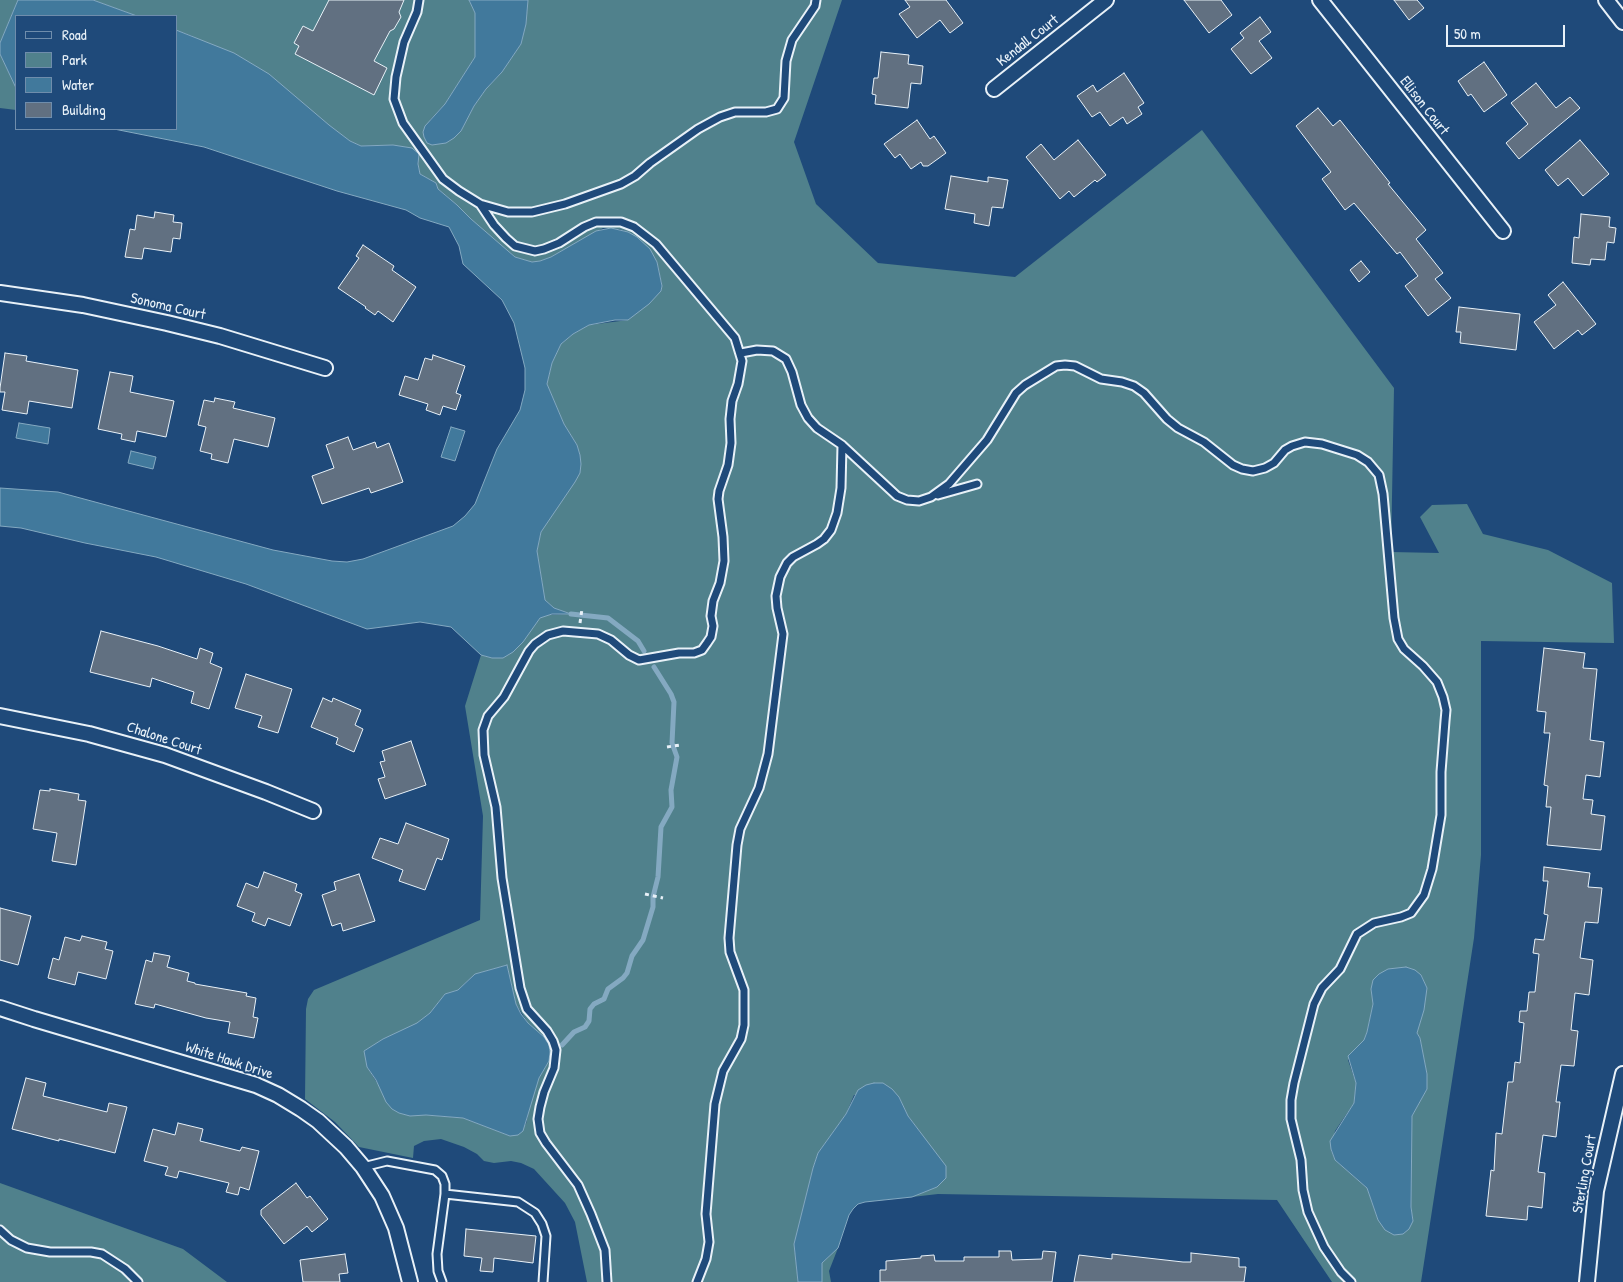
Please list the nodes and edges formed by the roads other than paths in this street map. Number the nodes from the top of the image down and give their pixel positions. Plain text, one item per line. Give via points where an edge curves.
1 (419, 0) edge
2 (816, 0) edge
3 (1106, 0) edge
4 (1320, 0) edge
5 (1606, 0) edge
6 (1623, 22) edge
7 (994, 89) dead end
8 (480, 204) junction
9 (1503, 231) dead end
10 (0, 292) edge
11 (741, 353) junction
12 (325, 368) dead end
13 (842, 445) junction
14 (977, 484) dead end
15 (931, 497) junction
16 (0, 716) edge
17 (313, 811) dead end
18 (0, 1008) edge
19 (1623, 1074) edge
20 (363, 1167) junction
21 (445, 1194) junction
22 (0, 1230) edge
23 (138, 1282) edge
24 (410, 1282) edge
25 (442, 1282) edge
26 (543, 1282) edge
27 (607, 1282) edge
28 (697, 1282) edge
29 (1351, 1282) edge
30 (1587, 1282) edge

1 - 8 lane via 404,42 394,99 403,123 443,179
2 - 8 lane via 792,40 786,61 784,98 776,109 735,112 720,117 665,151 635,176 565,204 532,212 508,212
3 - 7 street, Kendall Court
4 - 9 street, Ellison Court
5 - 6 street
8 - 11 lane via 494,225 515,246 535,251 559,243 596,222 621,222 634,227 656,244 735,338
10 - 12 street, Sonoma Court via 168,323
11 - 13 lane via 773,352 786,359 808,418
11 - 27 lane via 741,370 731,410 728,465 718,499 724,561 707,644 694,653 639,660 598,634 563,631 548,635 529,651 504,697 488,716 483,730 484,755 496,807 502,878 520,988 527,1009 551,1037 557,1056 540,1107 540,1133 578,1185 606,1250
13 - 15 lane via 897,496 919,501
13 - 28 lane via 842,488 831,530 824,539 787,563 776,596 783,634 772,727 764,776 740,829 729,938 730,952 744,990 744,1025 724,1071 715,1104 706,1214 709,1242
14 - 15 lane
15 - 29 lane via 949,484 988,440 1016,393 1025,384 1056,366 1065,365 1075,366 1101,379 1134,386 1178,428 1242,469 1266,468 1286,450 1304,442 1357,455 1379,475 1394,618 1400,644 1437,682 1446,710 1441,815 1424,895 1407,915 1360,930 1354,938 1340,968 1314,1004 1291,1100 1291,1119 1308,1212 1324,1247
16 - 17 street, Chalone Court via 89,734 165,756
18 - 20 street, White Hawk Drive via 256,1085 318,1121
19 - 30 street, Sterling Court via 1596,1190
20 - 21 lane via 387,1161 435,1170 442,1176
20 - 24 street, White Hawk Drive via 382,1196 396,1228
21 - 25 lane via 437,1254
21 - 26 lane via 518,1202 535,1213 546,1236
22 - 23 lane via 27,1248 102,1254

